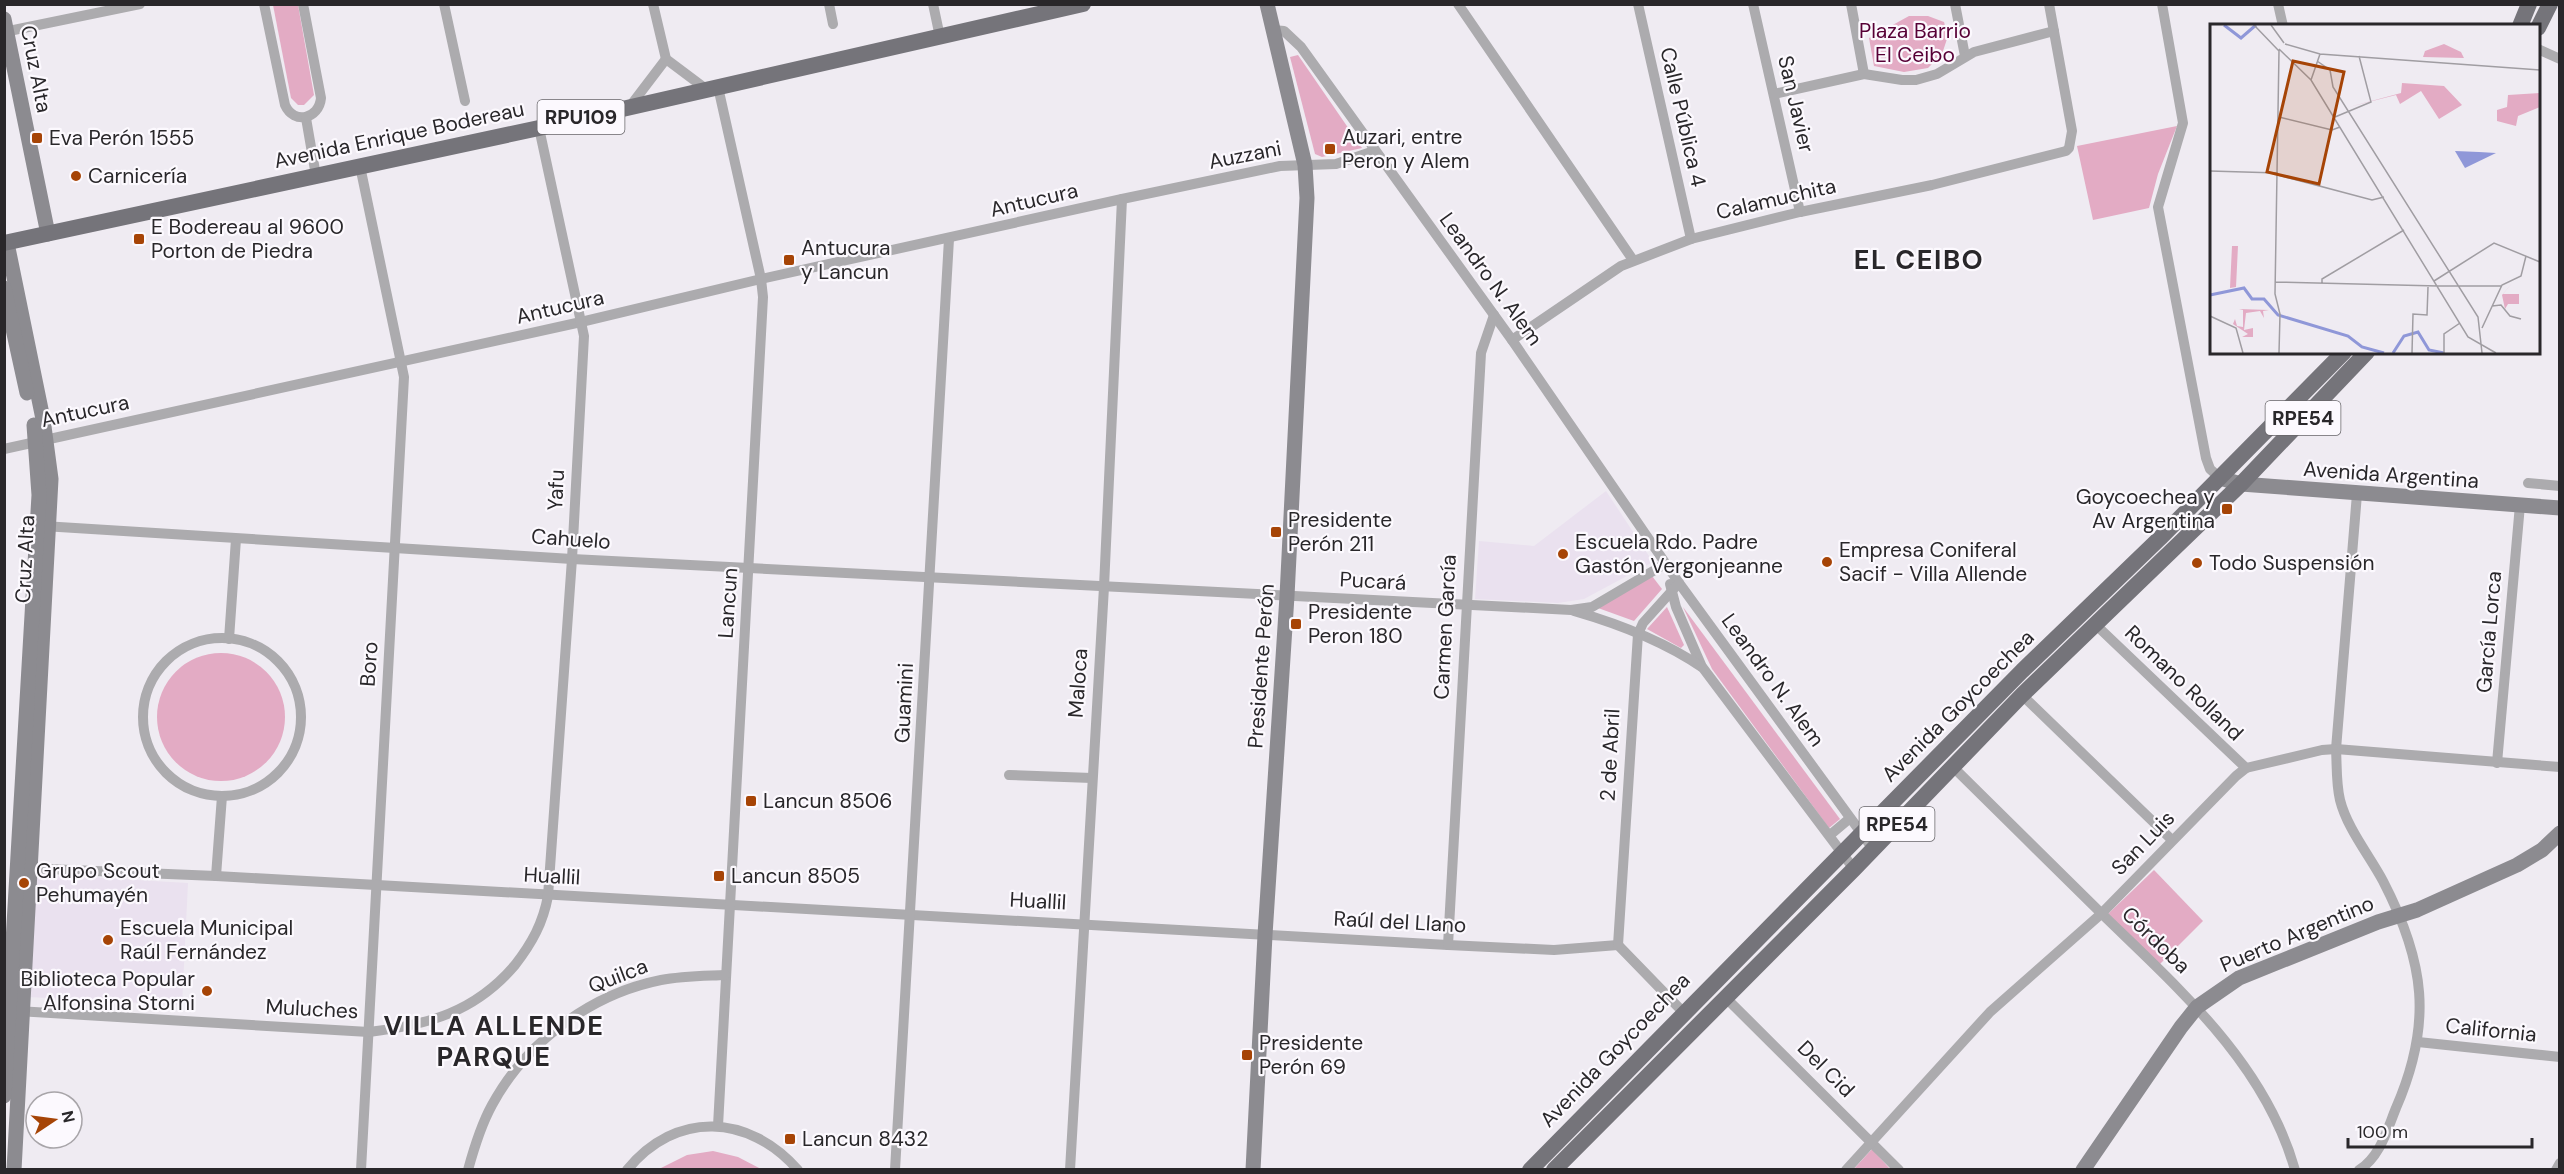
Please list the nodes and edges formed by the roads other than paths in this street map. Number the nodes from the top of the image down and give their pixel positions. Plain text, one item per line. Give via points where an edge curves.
1 (140, 4) edge
2 (264, 4) edge
3 (303, 4) edge
4 (444, 4) edge
5 (653, 4) edge
6 (829, 4) edge
7 (933, 4) edge
8 (1083, 4) edge
9 (1267, 4) edge
10 (1458, 4) edge
11 (1638, 4) edge
12 (1753, 4) edge
13 (1851, 4) edge
14 (1955, 4) edge
15 (2049, 4) edge
16 (2162, 4) edge
17 (2278, 4) edge
18 (2529, 4) edge
19 (2550, 4) edge
20 (833, 24) dead end
21 (2283, 24) edge
22 (2521, 24) edge
23 (2540, 24) edge
24 (5, 28) edge
25 (1273, 30) junction
26 (2054, 32) junction
27 (940, 37) junction
28 (2540, 50) edge
29 (1965, 56) junction
30 (666, 59) junction
31 (2559, 59) edge
32 (1864, 74) junction
33 (712, 88) junction
34 (1774, 94) junction
35 (465, 101) dead end
36 (631, 105) junction
37 (306, 118) junction
38 (539, 128) junction
39 (1374, 151) junction
40 (1305, 165) junction
41 (360, 166) junction
42 (316, 176) junction
43 (1122, 199) junction
44 (1800, 212) junction
45 (48, 234) junction
46 (949, 239) junction
47 (1691, 239) junction
48 (6, 243) edge
49 (1633, 260) junction
50 (761, 279) junction
51 (4, 288) edge
52 (1494, 315) junction
53 (581, 322) junction
54 (1512, 340) junction
55 (2342, 354) edge
56 (2365, 354) edge
57 (403, 361) junction
58 (41, 441) junction
59 (4, 449) edge
60 (2220, 477) junction
61 (2528, 483) dead end
62 (2241, 484) junction
63 (2559, 486) edge
64 (2357, 494) junction
65 (2520, 505) junction
66 (2559, 508) edge
67 (43, 526) junction
68 (236, 539) junction
69 (396, 547) junction
70 (572, 559) junction
71 (1665, 564) junction
72 (750, 569) junction
73 (931, 578) junction
74 (1675, 586) junction
75 (1104, 587) junction
76 (1287, 596) junction
77 (1465, 605) junction
78 (1570, 610) junction
79 (2096, 625) junction
80 (1638, 634) junction
81 (229, 639) junction
82 (1703, 668) junction
83 (2022, 695) junction
84 (2336, 749) junction
85 (2498, 763) junction
86 (1952, 766) junction
87 (2559, 767) edge
88 (2246, 768) junction
89 (1009, 775) dead end
90 (1092, 778) junction
91 (222, 796) junction
92 (1850, 819) junction
93 (2559, 833) edge
94 (1830, 835) junction
95 (1861, 835) junction
96 (2172, 840) junction
97 (1873, 849) junction
98 (1843, 853) junction
99 (23, 868) junction
100 (1854, 869) junction
101 (216, 876) junction
102 (375, 885) junction
103 (16, 887) edge
104 (548, 896) junction
105 (729, 904) junction
106 (911, 914) junction
107 (2102, 914) junction
108 (2398, 915) junction
109 (1086, 923) junction
110 (1265, 935) junction
111 (1448, 945) junction
112 (1618, 945) junction
113 (725, 975) junction
114 (1725, 997) junction
115 (2197, 1006) junction
116 (16, 1011) junction
117 (1683, 1012) junction
118 (369, 1032) junction
119 (2418, 1042) junction
120 (2559, 1057) edge
121 (4, 1096) edge
122 (718, 1126) junction
123 (1872, 1142) junction
124 (2559, 1163) edge
125 (1550, 1167) edge
126 (2368, 1168) edge
127 (14, 1170) edge
128 (361, 1170) edge
129 (468, 1170) edge
130 (627, 1170) edge
131 (798, 1170) edge
132 (895, 1170) edge
133 (1070, 1170) edge
134 (1253, 1170) edge
135 (1530, 1170) edge
136 (1846, 1170) edge
137 (1899, 1170) edge
138 (2083, 1170) edge
139 (2295, 1170) edge
140 (2556, 1170) edge

1 - 24 street
2 - 37 street via 285,105 294,116
3 - 37 street via 321,98 316,113
4 - 35 street
5 - 30 street
6 - 20 street
7 - 27 street
8 - 27 main road, Avenida Enrique Bodereau / RPU109
9 - 25 main road, Presidente Perón
10 - 49 street
11 - 47 street, Calle Pública 4
12 - 34 street, San Javier
13 - 32 street
14 - 29 street
15 - 26 street
16 - 60 street via 2182,123 2158,207 2206,458 2210,469
17 - 21 street
18 - 22 main road
19 - 23 main road
24 - 45 main road, Cruz Alta
25 - 39 street, Leandro N. Alem via 1284,31 1301,47
25 - 40 main road, Presidente Perón
26 - 29 street
26 - 44 street, Calamuchita via 2072,131 2069,148 2060,154
27 - 33 main road, Avenida Enrique Bodereau / RPU109
28 - 31 street
29 - 32 street via 1937,74 1916,80
30 - 33 street
30 - 36 street
32 - 34 street
33 - 36 main road, Avenida Enrique Bodereau / RPU109
33 - 50 street, Lancun
34 - 44 street, San Javier
36 - 38 main road, Avenida Enrique Bodereau / RPU109
37 - 42 street
38 - 41 main road, Avenida Enrique Bodereau / RPU109
38 - 53 street, Yafu
39 - 40 street, Auzzani via 1336,164
39 - 52 street, Leandro N. Alem
40 - 43 street, Auzzani via 1280,166
40 - 76 main road, Presidente Perón via 1308,198
41 - 42 main road, Avenida Enrique Bodereau / RPU109
41 - 57 street, Boro
42 - 45 main road, Avenida Enrique Bodereau / RPU109
43 - 46 street, Antucura
43 - 75 street, Maloca
44 - 47 street, Calamuchita
45 - 48 main road, Avenida Enrique Bodereau / RPU109
46 - 50 street, Antucura
46 - 73 street, Guamini
47 - 49 street, Calamuchita
48 - 58 main road, Cruz Alta
49 - 54 street, Calamuchita
50 - 53 street, Antucura
50 - 72 street, Lancun
51 - 58 main road, Cruz Alta
52 - 54 street, Leandro N. Alem
52 - 77 street, Carmen García via 1481,353
53 - 57 street, Antucura
53 - 70 street, Yafu via 585,336
54 - 71 street, Leandro N. Alem
55 - 60 main road, Avenida Goycoechea / RPE54
56 - 62 main road, Avenida Goycoechea / RPE54
57 - 58 street, Antucura
57 - 69 street, Boro
58 - 59 street, Antucura
58 - 67 main road, Cruz Alta
60 - 62 main road, Avenida Argentina
60 - 95 main road, Avenida Goycoechea / RPE54
61 - 63 street
62 - 64 main road, Avenida Argentina
62 - 79 main road, Avenida Goycoechea / RPE54
64 - 65 main road, Avenida Argentina
64 - 84 street
65 - 66 main road, Avenida Argentina
65 - 85 street, García Lorca
67 - 68 street, Cahuelo
67 - 99 main road, Cruz Alta
68 - 69 street, Cahuelo
68 - 81 street
69 - 70 street, Cahuelo
69 - 102 street, Boro
70 - 72 street, Cahuelo
70 - 104 street, Yafu
71 - 74 street, Leandro N. Alem
71 - 78 street, Pucará via 1592,607
72 - 73 street, Cahuelo
72 - 105 street, Lancun
73 - 75 street, Cahuelo
73 - 106 street, Guamini
74 - 80 street
74 - 82 street, Leandro N. Alem via 1676,607
74 - 92 street, Leandro N. Alem
75 - 76 street, Pucará
75 - 90 street, Maloca
76 - 77 street, Pucará
76 - 110 main road, Presidente Perón
77 - 78 street, Pucará
77 - 111 street, Carmen García
78 - 80 street, Leandro N. Alem
79 - 83 main road, Avenida Goycoechea / RPE54
79 - 88 street, Romano Rolland
80 - 82 street, Leandro N. Alem via 1683,654
80 - 112 street, 2 de Abril
81 - 91 street via 257,647 277,661 297,693 300,717 292,753 278,773 257,788
81 - 91 street via 194,643 171,657 154,678 143,717 148,744 171,778 189,789
82 - 94 street, Leandro N. Alem
83 - 86 main road, Avenida Goycoechea / RPE54
83 - 96 street
84 - 85 street, San Luis
84 - 88 street, San Luis
84 - 108 street via 2341,802
85 - 87 street, San Luis
86 - 97 main road, Avenida Goycoechea / RPE54
86 - 107 street, Córdoba
88 - 96 street, San Luis
89 - 90 street
90 - 109 street, Maloca
91 - 101 street
92 - 94 street
92 - 95 street, Leandro N. Alem
93 - 108 main road, Puerto Argentino via 2542,850 2517,865
94 - 98 street, Leandro N. Alem
95 - 97 street, Leandro N. Alem
95 - 98 main road, Avenida Goycoechea / RPE54
96 - 107 street, San Luis
97 - 100 main road, Avenida Goycoechea / RPE54
98 - 100 street, Leandro N. Alem
98 - 117 main road, Avenida Goycoechea / RPE54
99 - 101 street, Huallil
99 - 103 main road, Cruz Alta
100 - 114 main road, Avenida Goycoechea / RPE54
101 - 102 street, Huallil
102 - 104 street, Huallil
102 - 118 street, Boro
103 - 116 main road, Cruz Alta
104 - 105 street, Huallil
104 - 118 street, Muluches via 544,917 530,945 503,979 481,998 421,1024
105 - 106 street, Huallil
105 - 113 street, Lancun
106 - 109 street, Huallil
106 - 132 street, Guamini
107 - 115 street, Córdoba
107 - 123 street, San Luis via 1990,1012
108 - 115 main road, Puerto Argentino via 2239,978
108 - 119 street via 2420,980
109 - 110 street, Raúl del Llano
109 - 133 street, Maloca
110 - 111 street, Raúl del Llano
110 - 134 main road, Presidente Perón
111 - 112 street, Raúl del Llano via 1554,950
112 - 117 street
113 - 122 street, Lancun
113 - 129 street, Quilca via 683,977 625,991 566,1022 516,1069 491,1105
114 - 123 street, Del Cid
114 - 125 main road, Avenida Goycoechea / RPE54
115 - 138 main road, Puerto Argentino
115 - 139 street, Córdoba via 2259,1088
116 - 118 street, Muluches
116 - 121 main road, Cruz Alta
116 - 127 main road, Cruz Alta
117 - 125 main road, Avenida Goycoechea / RPE54
118 - 128 street, Boro
119 - 120 street, California
119 - 126 street via 2410,1076
122 - 130 street via 690,1128 663,1138 640,1154
122 - 131 street via 764,1139 784,1153
123 - 136 street, San Luis
123 - 137 street, Del Cid
124 - 140 street
125 - 135 main road, Avenida Goycoechea / RPE54

